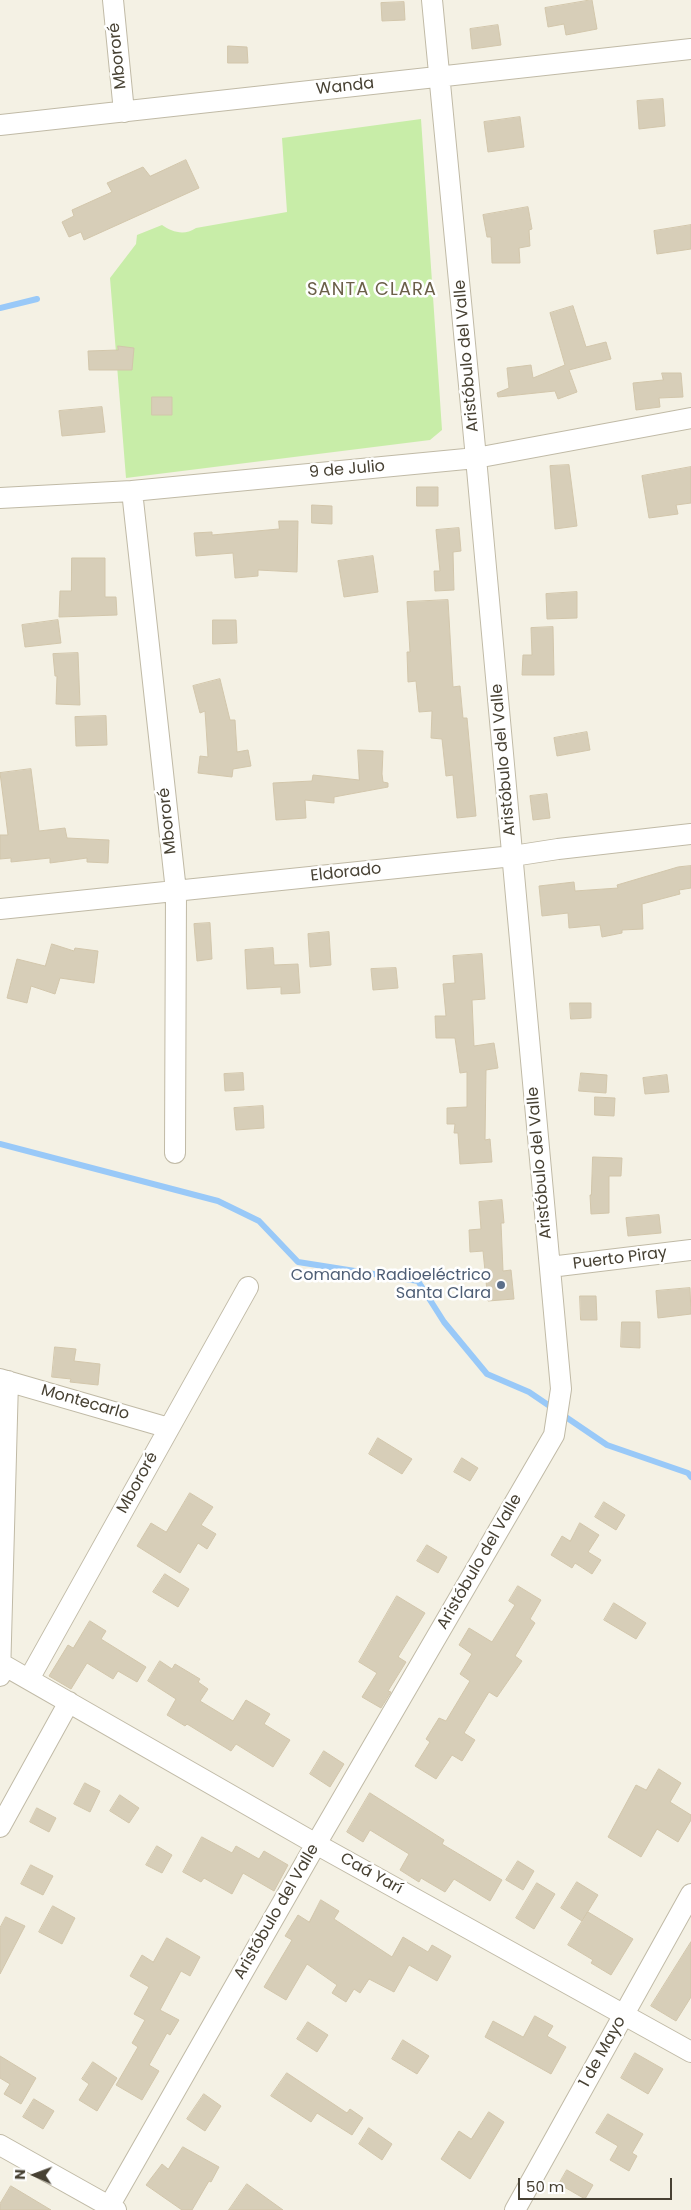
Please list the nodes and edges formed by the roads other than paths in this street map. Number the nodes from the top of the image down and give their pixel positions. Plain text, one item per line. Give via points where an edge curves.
1 (113, 0) edge
2 (432, 0) edge
3 (691, 49) edge
4 (440, 77) junction
5 (124, 112) junction
6 (0, 125) edge
7 (691, 418) edge
8 (476, 458) junction
9 (132, 491) junction
10 (0, 498) edge
11 (691, 834) edge
12 (513, 856) junction
13 (176, 891) junction
14 (0, 908) edge
15 (175, 1153) dead end
16 (691, 1250) edge
17 (550, 1267) junction
18 (248, 1287) dead end
19 (4, 1380) edge
20 (169, 1428) junction
21 (0, 1663) edge
22 (0, 1676) edge
23 (29, 1679) junction
24 (70, 1702) junction
25 (0, 1827) edge
26 (316, 1844) junction
27 (691, 1894) edge
28 (624, 2014) junction
29 (691, 2052) edge
30 (0, 2145) edge
31 (111, 2209) edge
32 (515, 2210) edge

1 - 5 street, Mbororé
2 - 4 street, Aristóbulo del Valle
3 - 4 street, Wanda
4 - 5 street, Wanda
4 - 8 street, Aristóbulo del Valle
5 - 6 street, Wanda
7 - 8 street, 9 de Julio
8 - 9 street, 9 de Julio
8 - 12 street, Aristóbulo del Valle
9 - 10 street, 9 de Julio
9 - 13 street, Mbororé
11 - 12 street, Eldorado
12 - 13 street, Eldorado
12 - 17 street, Aristóbulo del Valle
13 - 14 street, Eldorado
13 - 15 street, Mbororé
16 - 17 street, Puerto Piray
17 - 26 street, Aristóbulo del Valle via 561,1389 554,1435
18 - 20 street, Mbororé
19 - 20 street, Montecarlo
19 - 21 street
20 - 23 street, Mbororé
21 - 22 street
21 - 23 street, Caá Yarí
23 - 24 street, Caá Yarí
24 - 25 street
24 - 26 street, Caá Yarí
26 - 28 street, Caá Yarí
26 - 31 street, Aristóbulo del Valle
27 - 28 street, 1 de Mayo
28 - 29 street, Caá Yarí
28 - 32 street, 1 de Mayo
30 - 31 street

